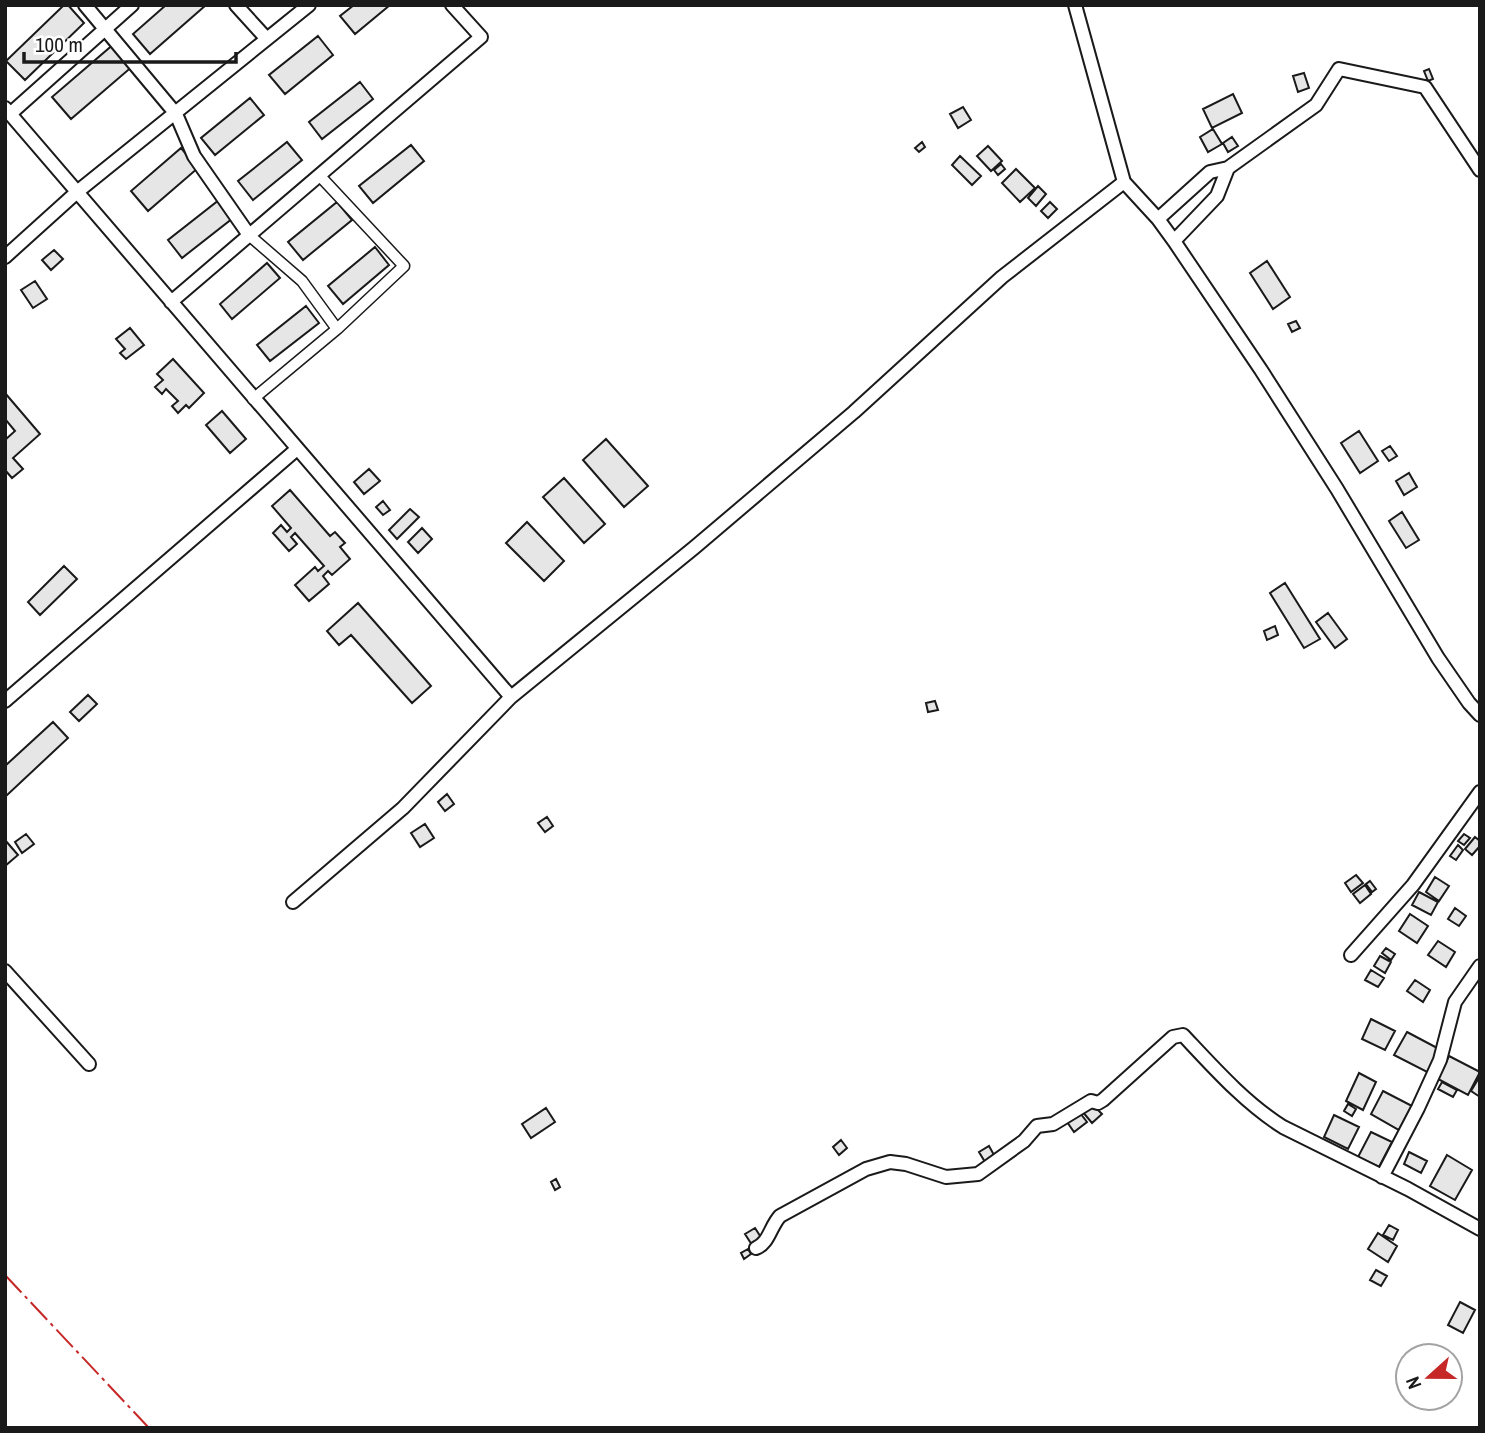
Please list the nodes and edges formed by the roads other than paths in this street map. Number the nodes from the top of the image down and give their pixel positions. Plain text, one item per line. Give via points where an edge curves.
1 (85, 5) edge
2 (132, 5) edge
3 (236, 5) edge
4 (309, 5) edge
5 (452, 5) edge
6 (1075, 5) edge
7 (106, 30) junction
8 (267, 38) junction
9 (7, 111) edge
10 (176, 114) junction
11 (1228, 168) junction
12 (1480, 170) edge
13 (319, 175) junction
14 (1124, 182) junction
15 (77, 192) junction
16 (1158, 219) junction
17 (249, 235) junction
18 (1174, 241) junction
19 (5, 257) edge
20 (171, 302) junction
21 (337, 329) junction
22 (253, 399) junction
23 (297, 449) junction
24 (511, 697) junction
25 (5, 701) edge
26 (1480, 715) edge
27 (1480, 792) edge
28 (293, 902) dead end
29 (1351, 955) dead end
30 (1480, 966) edge
31 (5, 971) edge
32 (89, 1064) dead end
33 (1382, 1177) junction
34 (1480, 1228) edge
35 (756, 1248) dead end

1 - 7 street
2 - 7 street
3 - 8 street
4 - 8 street
5 - 13 street via 481,37
6 - 14 street
7 - 9 street
7 - 10 street
8 - 10 street
9 - 15 street
10 - 15 street
10 - 17 street via 194,156
11 - 12 street via 1316,105 1339,69 1424,87
11 - 16 street via 1210,172
11 - 18 street via 1217,196
13 - 17 street
13 - 21 street via 404,266
14 - 16 street
14 - 24 street via 1002,277 854,412
15 - 19 street
15 - 20 street
16 - 18 street
17 - 20 street
17 - 21 street via 302,281
18 - 26 street via 1337,489 1438,658
20 - 22 street
21 - 22 street
22 - 23 street
23 - 24 street
23 - 25 street
24 - 28 street via 403,808
27 - 29 street via 1413,886
30 - 33 street via 1455,1002 1440,1060
31 - 32 street
33 - 34 street
33 - 35 street via 1270,1119 1179,1035 1103,1100 1091,1101 1053,1124 1037,1126 978,1174 946,1177 890,1162 866,1169 780,1216

